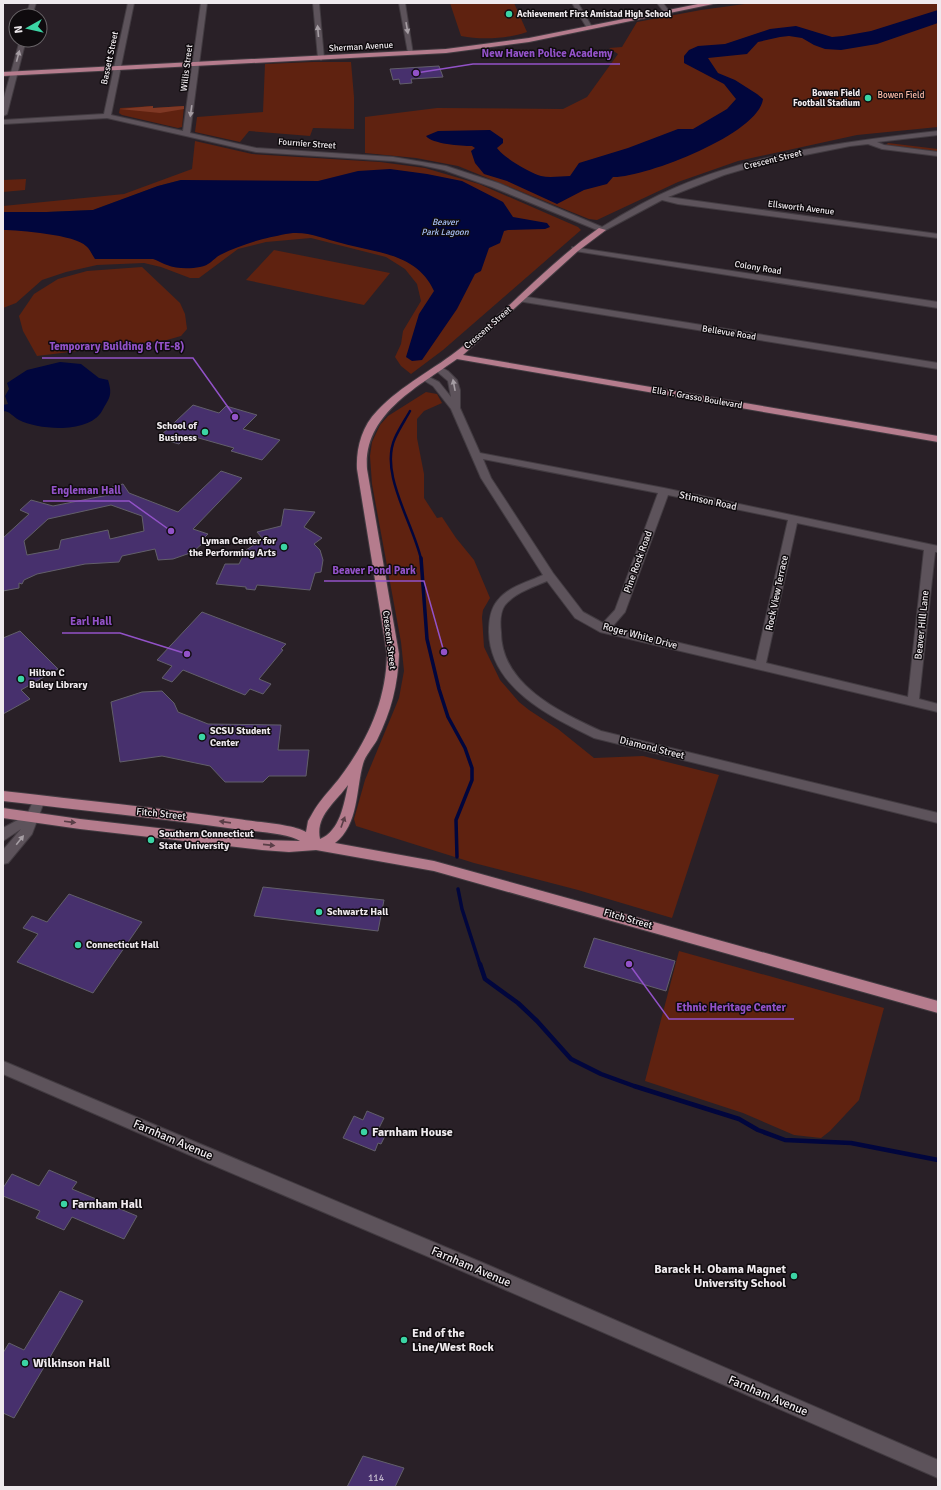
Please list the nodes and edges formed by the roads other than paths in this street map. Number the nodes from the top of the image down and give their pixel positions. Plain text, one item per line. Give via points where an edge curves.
1 (131, 3) edge
2 (204, 3) edge
3 (316, 3) edge
4 (402, 3) edge
5 (575, 3) edge
6 (660, 3) edge
7 (715, 3) edge
8 (666, 11) junction
9 (589, 27) junction
10 (21, 48) edge
11 (411, 53) junction
12 (321, 58) junction
13 (197, 64) junction
14 (117, 66) junction
15 (14, 73) junction
16 (3, 74) edge
17 (3, 114) edge
18 (107, 116) junction
19 (3, 122) edge
20 (938, 133) edge
21 (186, 134) junction
22 (890, 138) junction
23 (869, 141) junction
24 (938, 147) edge
25 (938, 154) edge
26 (662, 198) junction
27 (602, 230) junction
28 (938, 236) edge
29 (575, 249) junction
30 (521, 299) junction
31 (938, 305) edge
32 (455, 356) junction
33 (938, 366) edge
34 (439, 369) junction
35 (425, 378) junction
36 (455, 408) junction
37 (938, 439) edge
38 (477, 456) junction
39 (664, 491) junction
40 (793, 519) junction
41 (934, 548) edge
42 (549, 576) junction
43 (604, 629) junction
44 (760, 667) junction
45 (913, 702) junction
46 (938, 708) edge
47 (357, 764) junction
48 (3, 796) edge
49 (38, 802) junction
50 (3, 813) edge
51 (32, 818) junction
52 (938, 818) edge
53 (3, 836) edge
54 (316, 845) junction
55 (3, 859) edge
56 (938, 1007) edge
57 (3, 1067) edge
58 (938, 1469) edge

1 - 14 street, Bassett Street
2 - 13 street, Willis Street
12 -> 3 street
4 -> 11 street
5 - 9 street
6 - 8 street
7 - 8 main road, Sherman Avenue
8 - 9 main road, Sherman Avenue
9 - 11 main road, Sherman Avenue via 500,45
15 -> 10 street
11 - 12 main road, Sherman Avenue
12 - 13 main road, Sherman Avenue
13 - 14 main road, Sherman Avenue
13 -> 21 street, Willis Street
14 - 15 main road, Sherman Avenue
14 - 18 street, Bassett Street
15 - 16 main road, Sherman Avenue
15 - 17 street
18 - 19 street, Fournier Street
18 - 21 street, Fournier Street
20 - 22 street, Crescent Street
21 - 27 street, Fournier Street via 256,150 393,159 433,165 495,185
22 - 23 street, Crescent Street
22 - 24 street via 907,144
23 - 25 street via 882,147
23 - 26 street, Crescent Street via 769,160 695,183
26 - 27 street, Crescent Street
26 - 28 street, Ellsworth Avenue
27 - 29 main road, Crescent Street
29 - 30 main road, Crescent Street
29 - 31 street, Colony Road
30 - 32 main road, Crescent Street
30 - 33 street, Bellevue Road
32 - 34 main road, Crescent Street
32 - 37 main road, Ella T. Grasso Boulevard
34 - 35 main road, Crescent Street
36 -> 34 street, Roger White Drive via 454,382 449,374
35 - 36 street, Roger White Drive via 436,384
35 - 47 main road, Crescent Street via 380,413 367,432 362,447 362,469 394,672 386,706
36 - 38 street, Roger White Drive
38 - 39 street, Stimson Road
38 - 42 street, Roger White Drive via 486,478
39 - 40 street, Stimson Road
39 - 43 street, Pine Rock Road via 620,612
40 - 41 street, Stimson Road
40 - 44 street, Rock View Terrace
41 - 45 street, Beaver Hill Lane
42 - 43 street, Roger White Drive via 579,615
42 - 52 street, Diamond Street via 511,595 498,608 494,624 496,644 515,681 532,698 555,714 598,735
43 - 44 street, Roger White Drive
44 - 45 street, Roger White Drive
45 - 46 street, Roger White Drive
47 - 54 main road, Crescent Street via 314,820 312,833
54 -> 47 main road, Crescent Street via 333,838 343,825
48 - 49 main road, Fitch Street
49 - 51 street
54 -> 49 main road, Fitch Street via 299,834 265,828 187,817
50 - 51 main road, Fitch Street
51 - 53 street via 10,829
51 -> 54 main road, Fitch Street via 299,848
55 -> 51 street via 27,831
54 - 56 main road, Fitch Street via 434,866 474,876
57 - 58 street, Farnham Avenue

